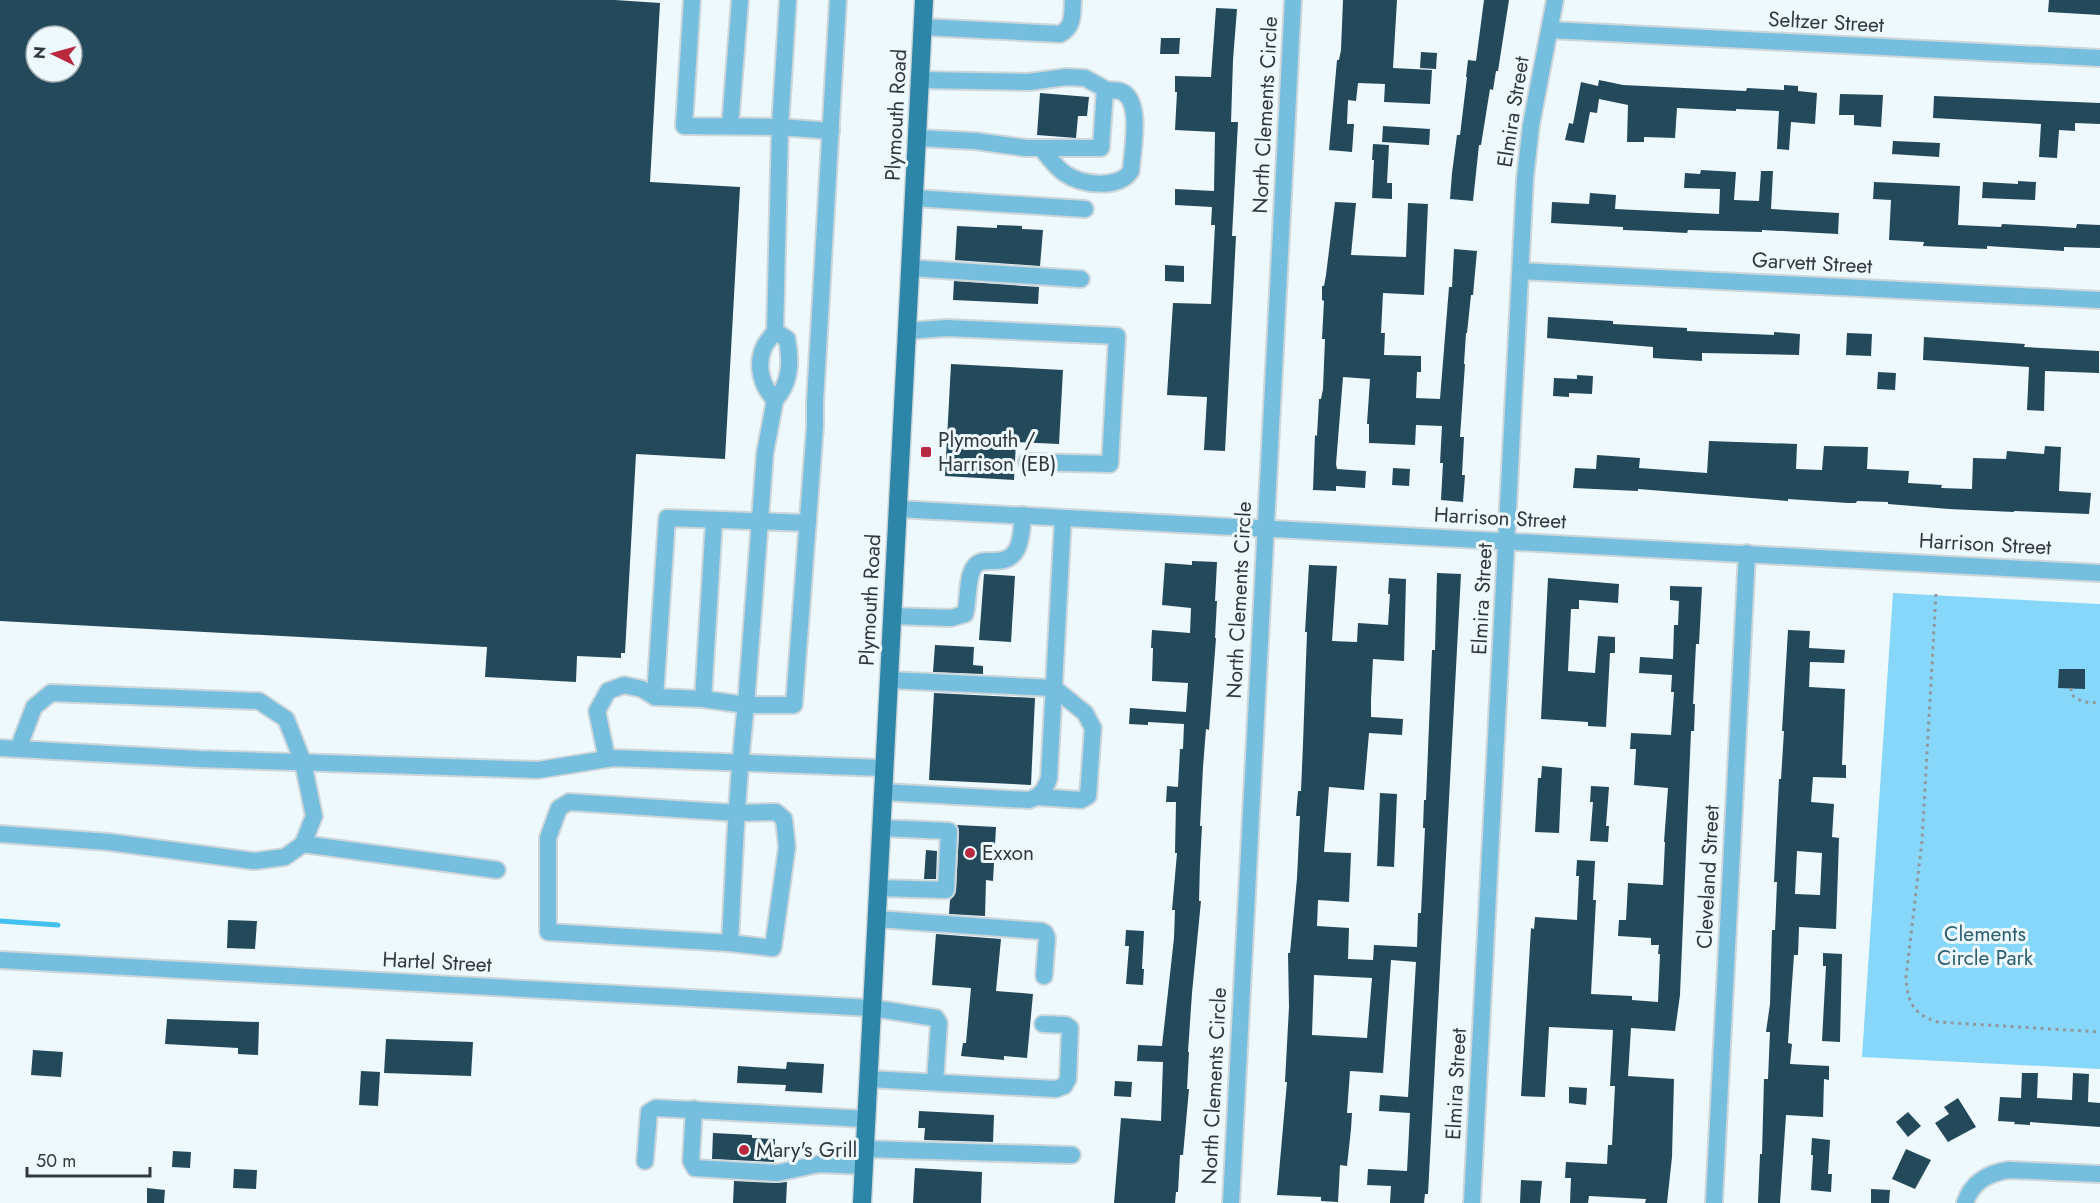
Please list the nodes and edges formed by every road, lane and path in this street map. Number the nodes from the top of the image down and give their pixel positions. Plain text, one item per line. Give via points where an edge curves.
1 (692, 0) edge
2 (740, 0) edge
3 (788, 0) edge
4 (838, 0) edge
5 (924, 0) edge
6 (1073, 0) edge
7 (1293, 0) edge
8 (1555, 0) edge
9 (923, 27) junction
10 (1550, 30) junction
11 (2100, 58) edge
12 (920, 80) junction
13 (1105, 90) junction
14 (730, 126) junction
15 (780, 127) junction
16 (831, 131) junction
17 (917, 138) junction
18 (1041, 148) junction
19 (914, 198) junction
20 (1085, 209) dead end
21 (910, 268) junction
22 (1521, 271) junction
23 (1081, 279) dead end
24 (2100, 300) edge
25 (907, 330) junction
26 (775, 331) junction
27 (774, 400) junction
28 (1027, 462) dead end
29 (898, 509) junction
30 (1023, 515) junction
31 (1063, 518) junction
32 (714, 520) junction
33 (759, 522) junction
34 (808, 523) junction
35 (1266, 527) junction
36 (1507, 540) junction
37 (1748, 553) junction
38 (2100, 573) edge
39 (1936, 594) dead end
40 (892, 616) junction
41 (889, 680) junction
42 (1054, 688) junction
43 (2071, 688) dead end
44 (655, 697) junction
45 (704, 699) junction
46 (2100, 702) edge
47 (746, 705) junction
48 (0, 748) edge
49 (18, 749) junction
50 (607, 759) junction
51 (303, 762) junction
52 (740, 763) junction
53 (884, 768) junction
54 (883, 792) junction
55 (1038, 797) junction
56 (737, 813) junction
57 (881, 828) junction
58 (0, 834) edge
59 (303, 844) junction
60 (497, 870) dead end
61 (878, 888) junction
62 (877, 920) junction
63 (730, 943) junction
64 (0, 960) edge
65 (1044, 976) dead end
66 (872, 1008) junction
67 (1043, 1024) dead end
68 (2100, 1032) edge
69 (869, 1079) junction
70 (935, 1082) junction
71 (694, 1109) junction
72 (867, 1119) junction
73 (1072, 1155) dead end
74 (864, 1158) junction
75 (645, 1161) dead end
76 (2100, 1174) edge
77 (862, 1203) edge
78 (1231, 1203) edge
79 (1472, 1203) edge
80 (1714, 1203) edge
81 (1965, 1203) edge

1 - 14 street via 684,126
2 - 14 street
3 - 15 street
4 - 16 street
5 - 9 main road, Plymouth Road
6 - 9 street via 1072,21 1068,30 1060,34
7 - 35 street, North Clements Circle
8 - 10 street, Elmira Street
9 - 12 main road, Plymouth Road
10 - 11 street, Seltzer Street
10 - 22 street, Elmira Street via 1528,152
12 - 13 street via 1029,82 1085,78
12 - 17 main road, Plymouth Road
13 - 18 street via 1101,148
13 - 18 street via 1126,94 1135,111 1131,171 1127,176 1115,183 1083,181 1064,172
14 - 15 street
15 - 16 street
15 - 26 street
16 - 34 street
17 - 18 street
17 - 19 main road, Plymouth Road
19 - 20 street
19 - 21 main road, Plymouth Road
21 - 23 street
21 - 25 main road, Plymouth Road
22 - 24 street, Garvett Street
22 - 36 street, Elmira Street
25 - 28 street via 946,328 1117,336 1110,465
25 - 29 main road, Plymouth Road
26 - 27 street via 764,347 760,370 765,391
26 - 27 street via 787,339 790,355 784,391
27 - 33 street
29 - 30 street, Harrison Street
29 - 40 main road, Plymouth Road
30 - 31 street, Harrison Street
30 - 40 street via 1020,545 1011,557 976,564 964,614 951,618
31 - 35 street, Harrison Street
31 - 42 street
32 - 33 street
32 - 44 street via 667,518
32 - 45 street
33 - 34 street
33 - 47 street
34 - 47 street via 794,705
35 - 36 street, Harrison Street
35 - 78 street, North Clements Circle
36 - 37 street, Harrison Street
36 - 79 street, Elmira Street
37 - 38 street, Harrison Street
37 - 80 street, Cleveland Street
39 - 68 path via 1922,841 1907,993 1924,1018 1938,1022
40 - 41 main road, Plymouth Road
41 - 42 street
41 - 53 main road, Plymouth Road
42 - 55 street via 1049,778
42 - 55 street via 1085,713 1093,728 1090,786 1088,796 1081,800
43 - 46 path via 2077,699
44 - 45 street
44 - 50 street via 624,685 608,691 597,711
45 - 47 street
47 - 52 street
48 - 49 street
49 - 51 street
49 - 51 street via 34,707 51,693 259,701 286,719
50 - 51 street via 538,770
50 - 52 street
51 - 59 street via 314,816
52 - 53 street
52 - 56 street
53 - 54 main road, Plymouth Road
54 - 55 street via 1029,800
54 - 57 main road, Plymouth Road
56 - 63 street
56 - 63 street via 776,812 784,819 787,848 772,948
56 - 63 street via 569,802 559,808 548,838 548,932
57 - 61 main road, Plymouth Road
57 - 61 street via 949,831 946,890
58 - 59 street via 109,842 254,861 285,857
59 - 60 street
61 - 62 main road, Plymouth Road
62 - 65 street via 1041,931 1047,938
62 - 66 main road, Plymouth Road
64 - 66 street, Hartel Street
66 - 69 main road, Plymouth Road
66 - 70 street, Hartel Street via 936,1018 939,1023
67 - 70 street via 1070,1028 1068,1079 1064,1086 1056,1089
69 - 70 street
69 - 72 main road, Plymouth Road
71 - 72 street
71 - 74 street via 691,1161 695,1168 777,1173
71 - 75 street via 656,1108 649,1112
72 - 74 main road, Plymouth Road
73 - 74 street
74 - 77 main road, Plymouth Road
76 - 81 street via 1997,1172 1977,1183

